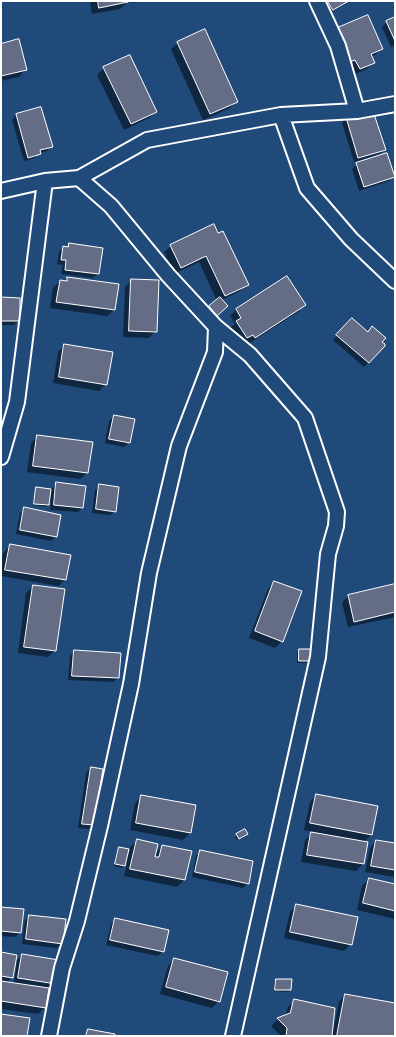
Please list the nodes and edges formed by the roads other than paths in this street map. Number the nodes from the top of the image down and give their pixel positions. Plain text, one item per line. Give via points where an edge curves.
1 (317, 1) edge
2 (395, 104) edge
3 (357, 111) junction
4 (281, 115) junction
5 (79, 178) junction
6 (45, 181) junction
7 (1, 192) edge
8 (395, 281) edge
9 (216, 327) junction
10 (1, 457) edge
11 (49, 1036) edge
12 (233, 1036) edge

1 - 3 street via 338,46
2 - 3 street
3 - 4 street
4 - 5 street via 147,140
4 - 8 street via 307,188 351,239
5 - 6 street
5 - 9 street via 111,206
6 - 7 street
6 - 10 street via 17,402
9 - 11 street via 214,352 179,446 149,573 131,684 77,921 62,968
9 - 12 street via 250,355 305,418 337,512 328,554 318,657

